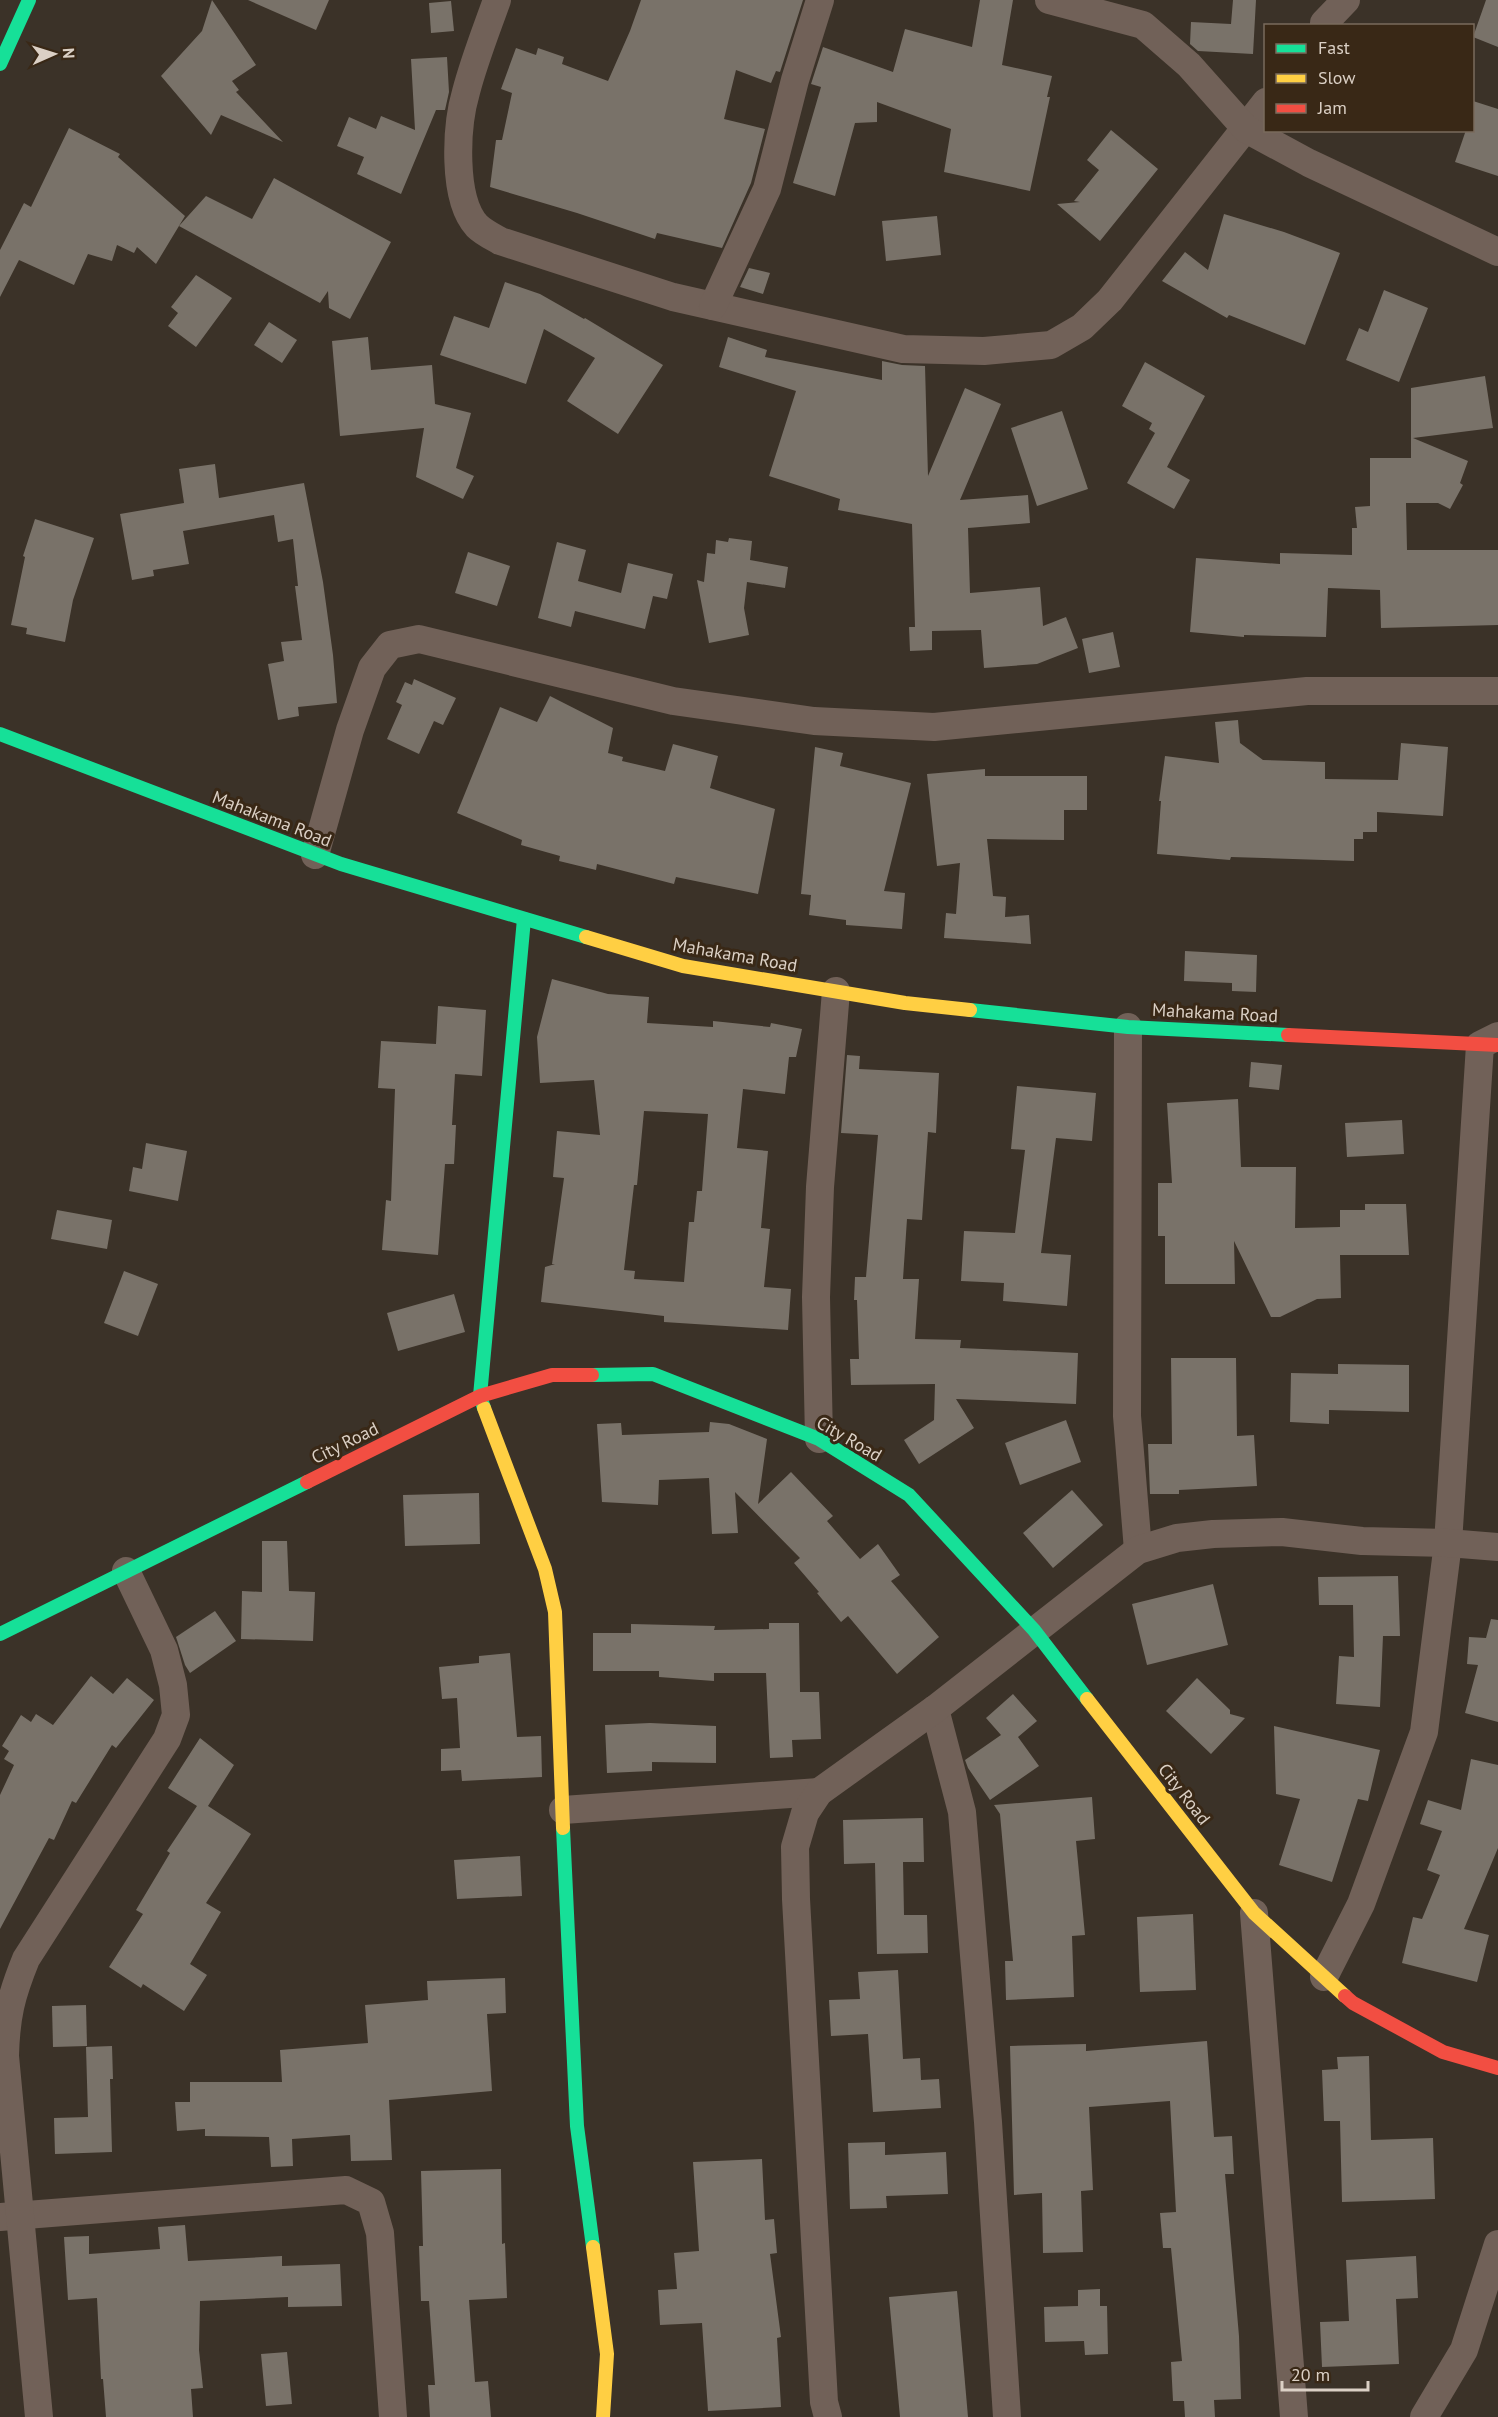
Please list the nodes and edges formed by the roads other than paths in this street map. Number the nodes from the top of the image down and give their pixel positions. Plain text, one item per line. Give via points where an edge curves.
1 (29, 0) edge
2 (497, 0) edge
3 (820, 0) edge
4 (1049, 0) edge
5 (1346, 0) edge
6 (1144, 13) edge
7 (1323, 16) edge
8 (0, 64) edge
9 (1264, 105) edge
10 (1246, 129) junction
11 (1498, 252) edge
12 (713, 306) junction
13 (1498, 692) edge
14 (0, 734) edge
15 (315, 855) junction
16 (525, 919) junction
17 (836, 991) junction
18 (1128, 1027) junction
19 (1492, 1042) edge
20 (480, 1396) junction
21 (819, 1439) junction
22 (1448, 1543) junction
23 (1498, 1548) edge
24 (1138, 1550) junction
25 (126, 1571) junction
26 (1034, 1630) junction
27 (0, 1634) edge
28 (935, 1709) junction
29 (819, 1792) junction
30 (563, 1810) junction
31 (1254, 1913) junction
32 (1324, 1977) junction
33 (1498, 2068) edge
34 (11, 2216) edge
35 (1498, 2244) edge
36 (39, 2417) edge
37 (393, 2417) edge
38 (603, 2417) edge
39 (828, 2417) edge
40 (1008, 2417) edge
41 (1294, 2417) edge
42 (1424, 2417) edge

1 - 8 main road
2 - 12 street via 465,93 459,127 460,181 466,211 478,227 500,241 673,297
3 - 12 street via 767,189
4 - 6 street
5 - 7 street
6 - 10 street
9 - 10 street
10 - 11 street
10 - 12 street via 1110,300 1082,327 1051,345 984,351 903,349
13 - 15 street via 1307,691 934,727 814,721 673,701 419,639 390,645 372,668
14 - 15 main road, Mahakama Road
15 - 16 main road, Mahakama Road
16 - 17 main road, Mahakama Road via 683,966
16 - 20 main road
17 - 18 main road, Mahakama Road via 905,1003
17 - 21 street via 820,1187 816,1297
18 - 19 main road, Mahakama Road
18 - 24 street via 1128,1416
19 - 22 street
20 - 21 main road, City Road via 552,1375 652,1374
20 - 25 main road, City Road
20 - 30 main road via 550,1587 555,1612
21 - 26 main road, City Road via 909,1495
22 - 23 street
22 - 24 street via 1282,1532 1177,1538
22 - 32 street via 1424,1732 1360,1904
24 - 26 street
25 - 27 main road, City Road
25 - 34 street via 164,1650 176,1715 167,1739 26,1959 12,1992 6,2019 5,2056
26 - 28 street
26 - 31 main road, City Road
28 - 29 street
28 - 40 street via 962,1812
29 - 30 street
29 - 39 street via 805,1814 795,1847
30 - 38 main road via 577,2126 607,2354
31 - 32 main road, City Road
31 - 41 street
32 - 33 main road, City Road via 1353,2003 1443,2052
34 - 36 street
34 - 37 street via 346,2190 371,2202 380,2232
35 - 42 street via 1464,2350

